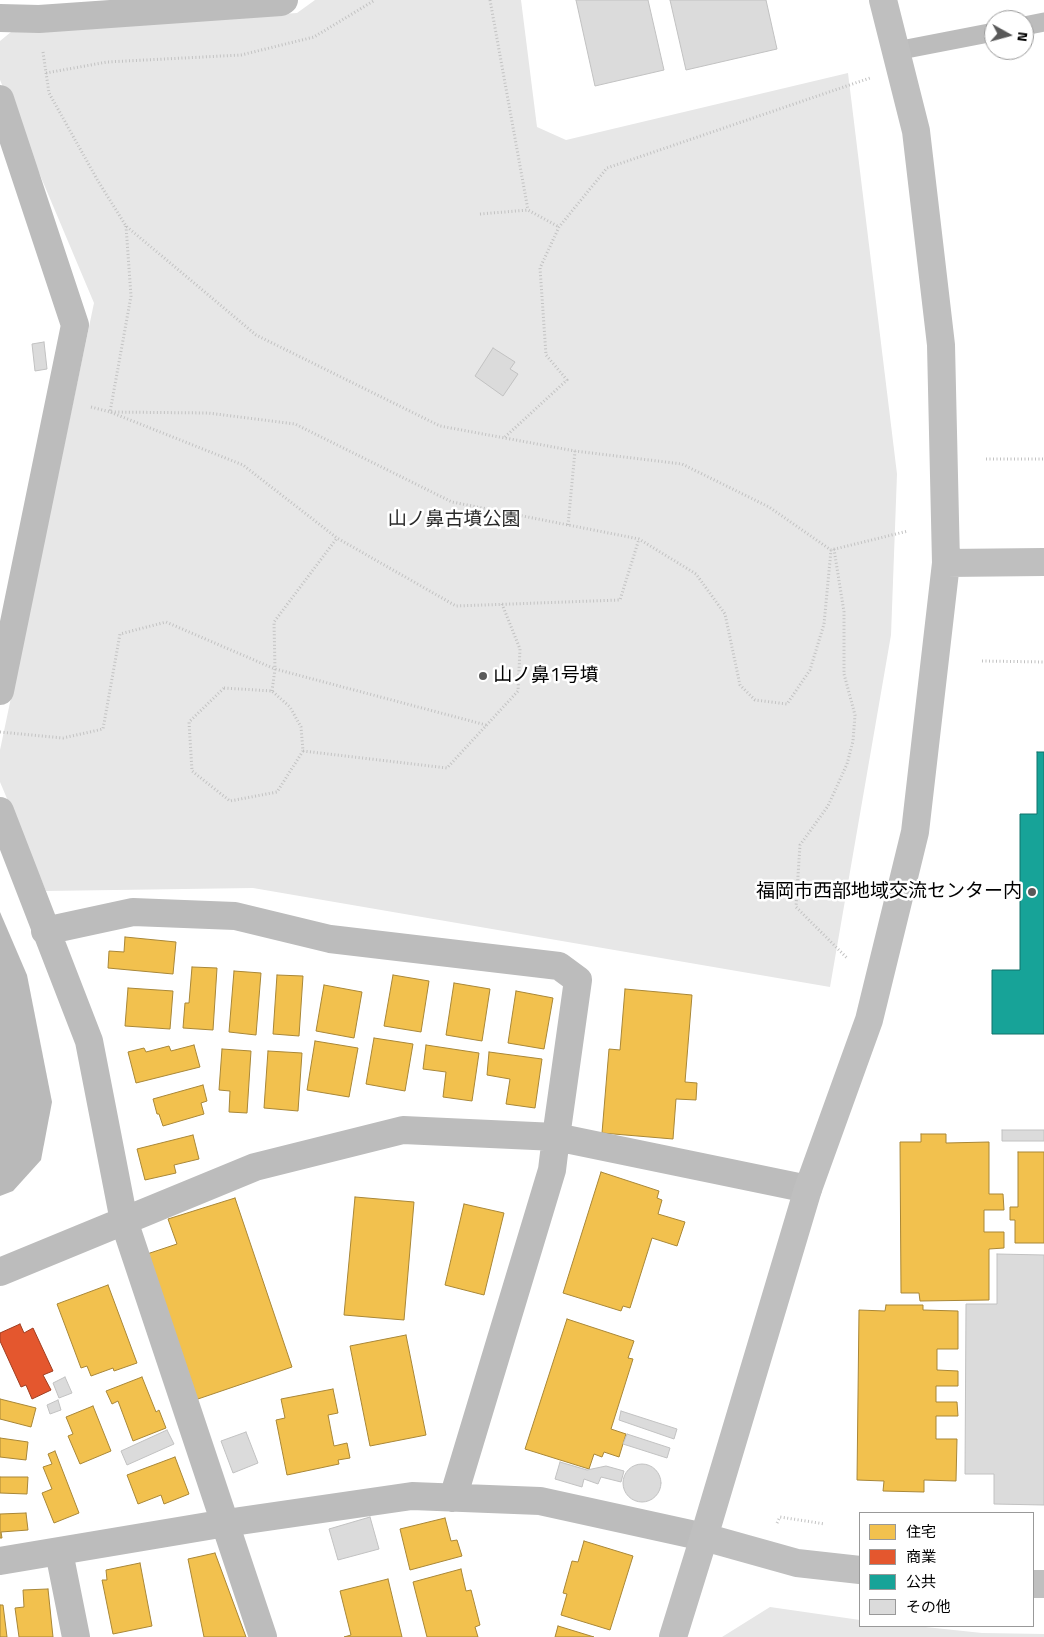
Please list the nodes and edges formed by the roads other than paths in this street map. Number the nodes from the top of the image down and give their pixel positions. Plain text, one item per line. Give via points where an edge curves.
1 (284, 0) edge
2 (883, 0) edge
3 (0, 18) edge
4 (984, 35) edge
5 (898, 61) junction
6 (0, 99) edge
7 (1044, 562) edge
8 (946, 563) junction
9 (0, 691) edge
10 (0, 811) edge
11 (45, 930) junction
12 (556, 1137) junction
13 (808, 1188) junction
14 (124, 1221) junction
15 (0, 1272) edge
16 (453, 1498) junction
17 (226, 1523) junction
18 (704, 1537) junction
19 (59, 1552) junction
20 (0, 1562) edge
21 (859, 1570) edge
22 (76, 1637) edge
23 (264, 1637) edge
24 (673, 1637) edge

1 - 3 street via 39,19
2 - 5 street
4 - 5 lane
5 - 8 street via 916,131 941,345
6 - 9 street via 75,325
7 - 8 street
8 - 13 street via 915,832 869,1020
10 - 11 street
11 - 12 street via 132,912 235,916 330,939 560,966 578,980
11 - 14 street via 89,1041
12 - 13 street
12 - 14 street via 403,1130 255,1167
12 - 16 street via 552,1170
13 - 18 street
14 - 15 street
14 - 17 street
16 - 17 street via 412,1496
16 - 18 street via 540,1501
17 - 19 street
17 - 23 street
18 - 21 street via 797,1563
18 - 24 street
19 - 20 street
19 - 22 street

